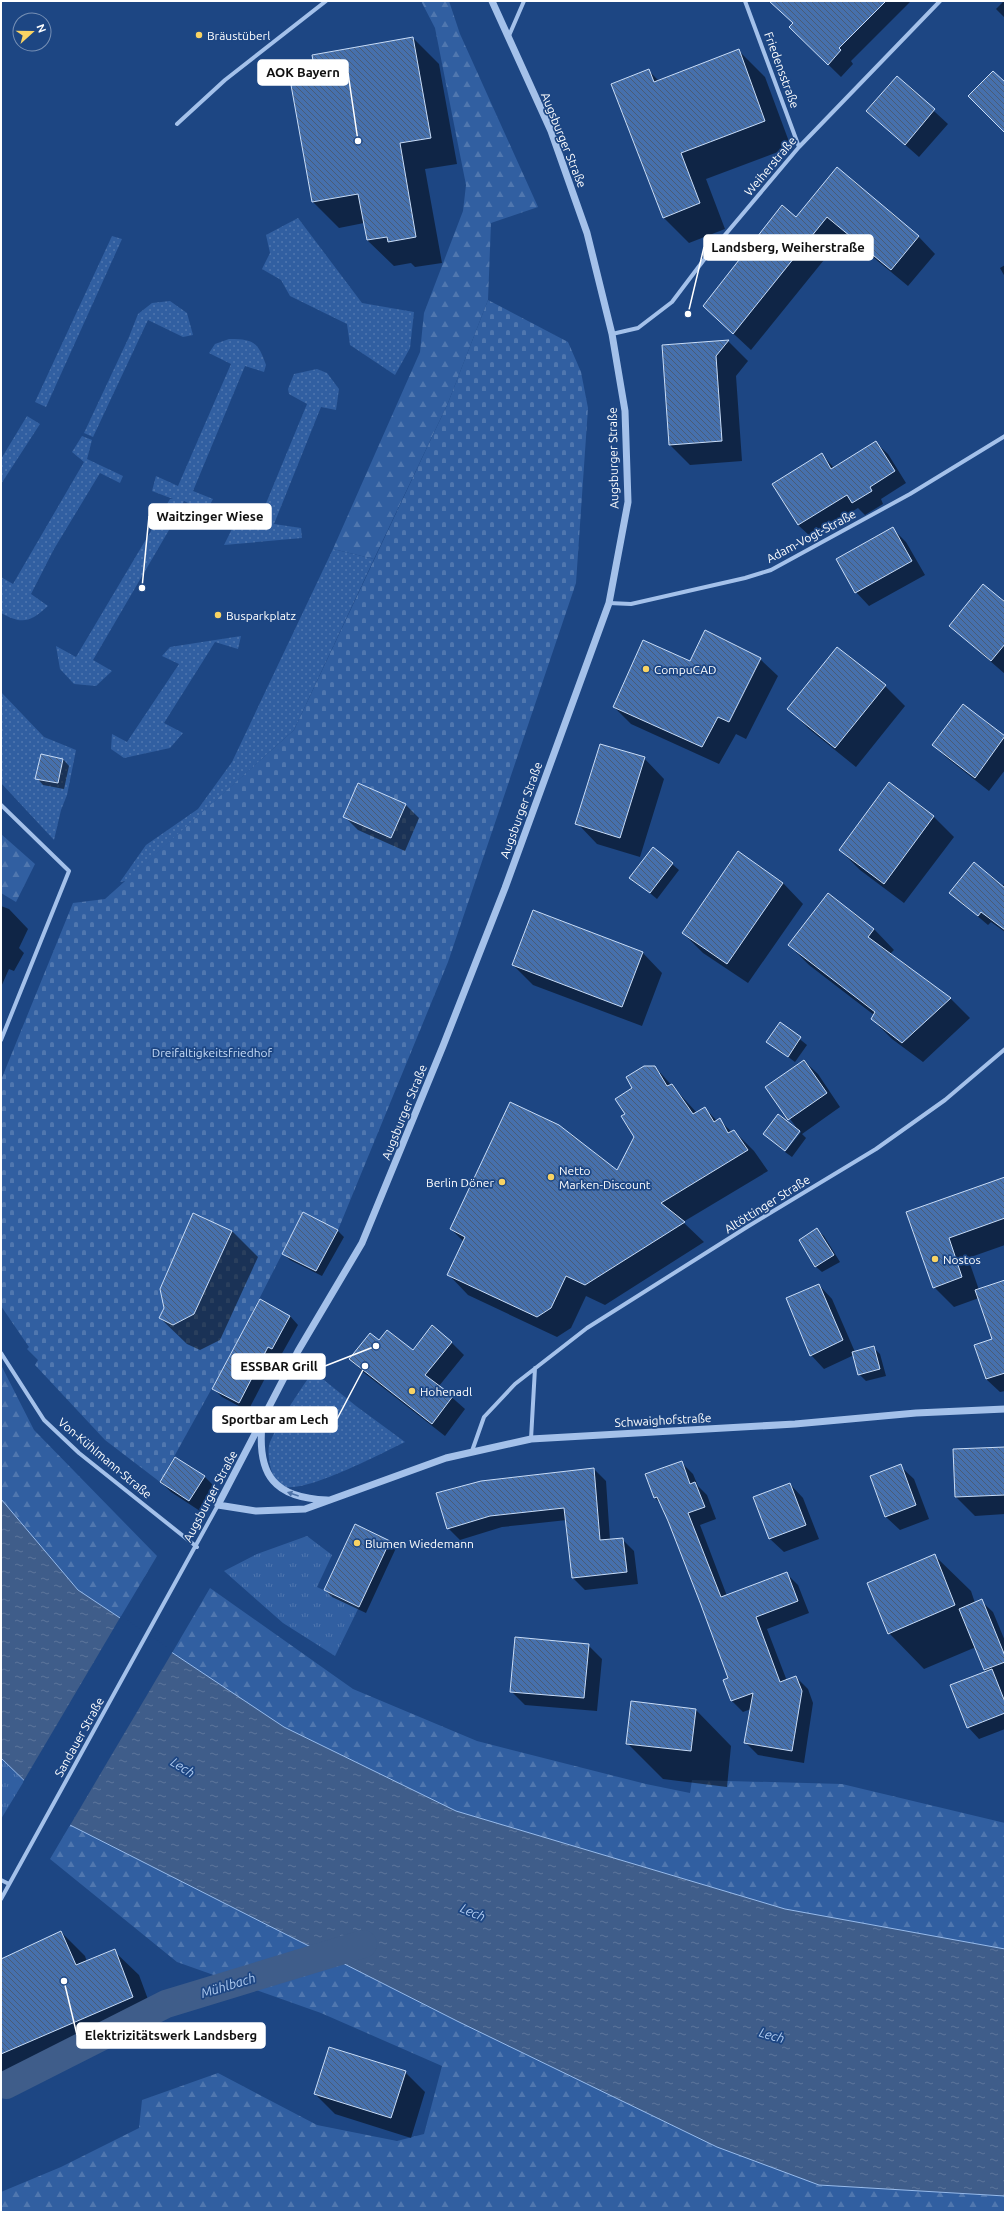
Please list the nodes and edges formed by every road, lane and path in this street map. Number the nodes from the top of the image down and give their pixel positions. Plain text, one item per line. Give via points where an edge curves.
1 (326, 1) edge
2 (492, 1) edge
3 (524, 1) edge
4 (745, 1) edge
5 (940, 1) edge
6 (508, 38) junction
7 (177, 124) dead end
8 (799, 147) junction
9 (612, 334) junction
10 (1005, 436) edge
11 (609, 602) junction
12 (1, 805) edge
13 (1, 1040) edge
14 (1005, 1049) edge
15 (1, 1352) edge
16 (535, 1368) junction
17 (1005, 1409) edge
18 (263, 1420) junction
19 (531, 1439) junction
20 (472, 1451) junction
21 (331, 1500) junction
22 (218, 1505) junction
23 (197, 1546) junction
24 (174, 1585) joint
25 (1, 1880) edge
26 (10, 1884) junction
27 (1, 1899) edge

1 - 7 street via 225,80
2 - 6 street, Augsburger Straße
3 - 6 street
4 - 8 street, Friedensstraße
5 - 8 street, Weiherstraße
6 - 9 street, Augsburger Straße via 569,177 587,233
8 - 9 street, Weiherstraße via 703,261 672,302 638,328
9 - 11 street, Augsburger Straße via 625,411 628,502
10 - 11 street, Adam-Vogt-Straße via 910,494 771,570 630,604
11 - 18 street, Augsburger Straße via 505,888 362,1243 298,1351
12 - 13 street via 69,871
14 - 16 street, Altöttinger Straße via 945,1100 876,1149 587,1328
15 - 23 street, Von-Kühlmann-Straße via 44,1420 79,1453
16 - 19 street
16 - 20 street, Altöttinger Straße via 515,1384 484,1417
17 - 19 street, Schwaighofstraße via 916,1413 788,1425
21 -> 18 street, Schwaighofstraße via 310,1499 287,1492 272,1482 263,1462 260,1442
18 - 22 street, Augsburger Straße
19 - 20 street, Schwaighofstraße
20 - 21 street, Schwaighofstraße
21 - 22 street, Schwaighofstraße via 305,1509 275,1512
22 - 23 street, Augsburger Straße
23 - 24 street, Augsburger Straße
24 - 26 street, Sandauer Straße
25 - 26 street
26 - 27 street, Sandauer Straße

